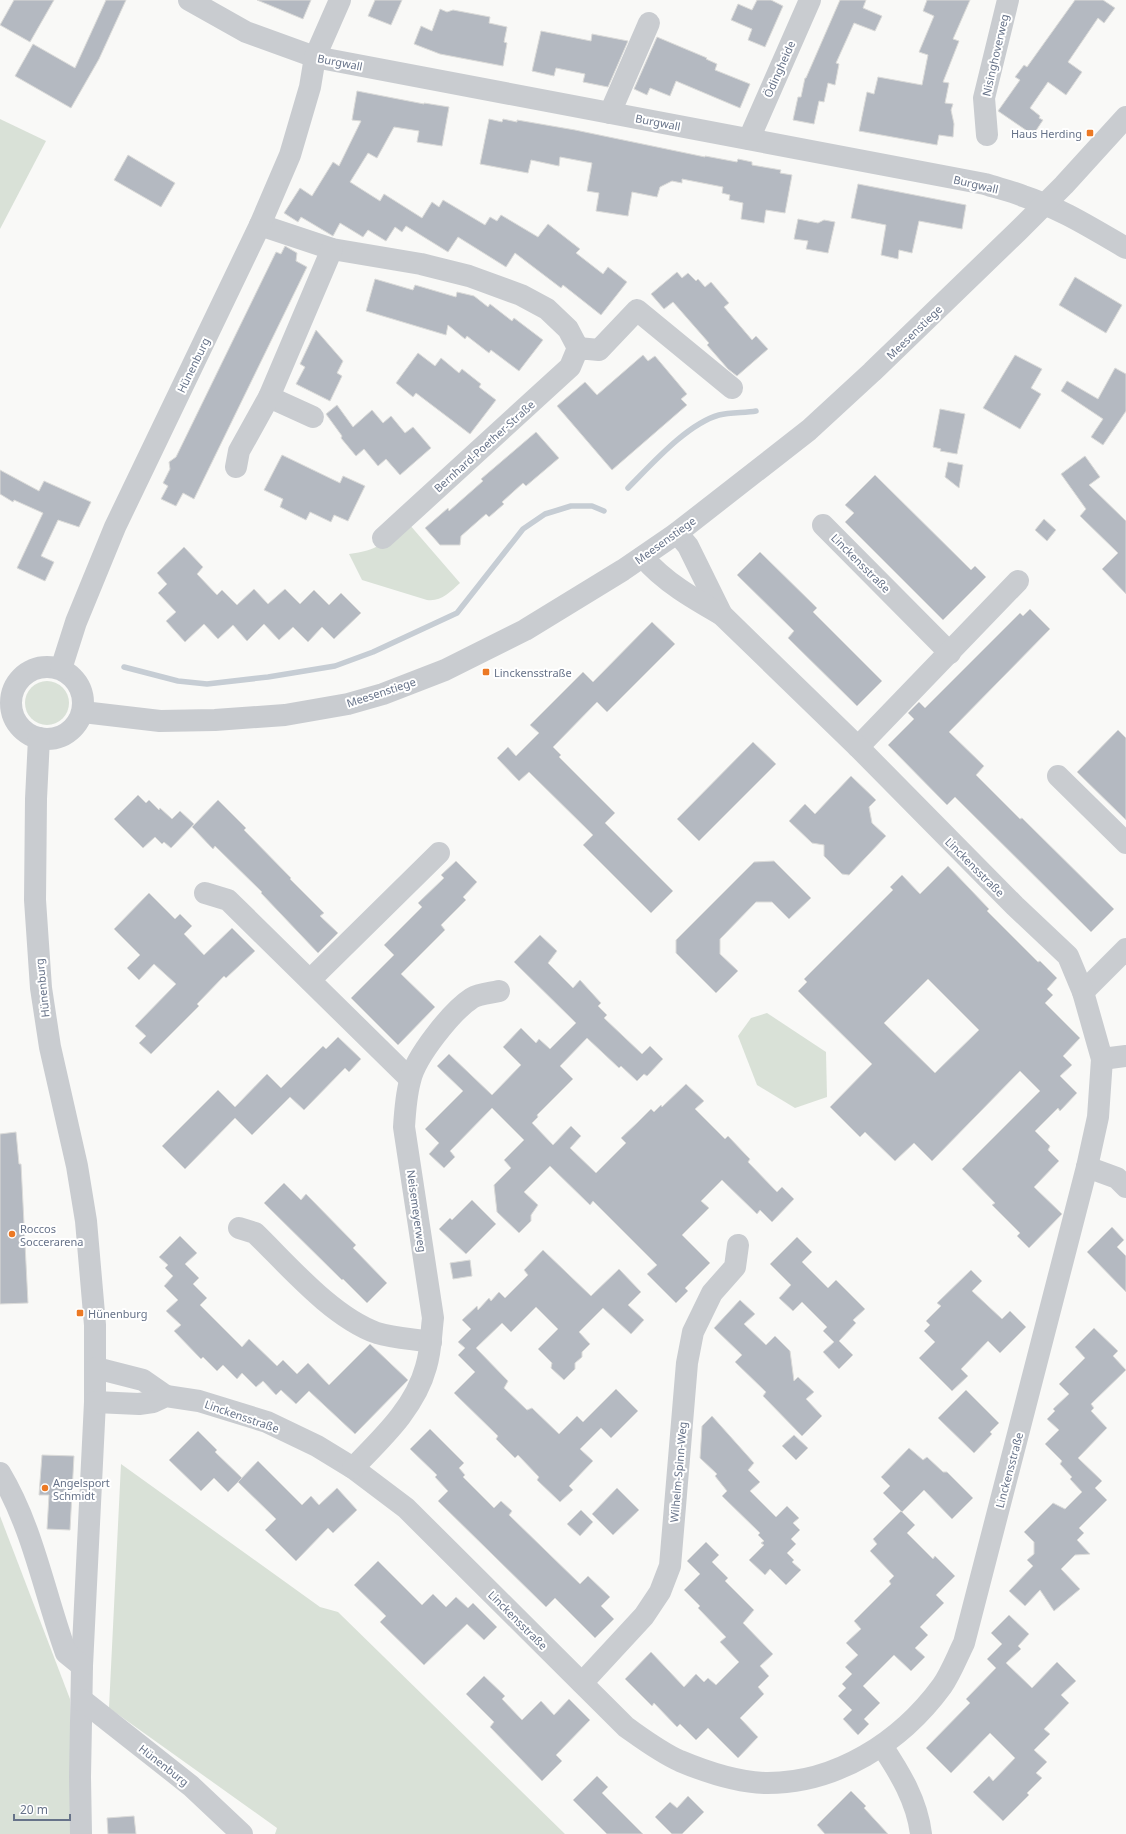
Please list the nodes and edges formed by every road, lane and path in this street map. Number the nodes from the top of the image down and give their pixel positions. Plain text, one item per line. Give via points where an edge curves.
1 (189, 0) edge
2 (340, 0) edge
3 (810, 0) edge
4 (1008, 0) edge
5 (649, 23) dead end
6 (314, 57) junction
7 (610, 113) junction
8 (1126, 117) edge
9 (986, 135) dead end
10 (749, 139) junction
11 (1045, 205) junction
12 (260, 224) junction
13 (1126, 248) edge
14 (332, 249) junction
15 (578, 348) junction
16 (732, 388) dead end
17 (269, 397) junction
18 (313, 417) dead end
19 (236, 467) dead end
20 (823, 525) dead end
21 (677, 533) junction
22 (383, 538) dead end
23 (643, 557) junction
24 (1018, 581) dead end
25 (722, 615) junction
26 (950, 653) junction
27 (61, 669) junction
28 (6, 702) edge
29 (82, 712) junction
30 (39, 738) junction
31 (858, 747) junction
32 (1058, 776) dead end
33 (1126, 843) edge
34 (439, 853) dead end
35 (205, 893) dead end
36 (1126, 949) edge
37 (310, 980) junction
38 (499, 991) dead end
39 (1083, 992) junction
40 (1126, 1056) edge
41 (1102, 1059) junction
42 (410, 1079) junction
43 (1087, 1167) junction
44 (1126, 1187) edge
45 (240, 1228) dead end
46 (738, 1245) dead end
47 (431, 1342) junction
48 (96, 1368) junction
49 (166, 1396) junction
50 (95, 1402) junction
51 (353, 1468) junction
52 (0, 1472) edge
53 (82, 1666) junction
54 (582, 1683) junction
55 (82, 1700) junction
56 (882, 1746) junction
57 (81, 1834) edge
58 (242, 1834) edge
59 (921, 1834) edge

1 - 6 street, Burgwall via 246,32
2 - 6 street, Hünenburg
3 - 10 street, Ödingheide
4 - 9 street, Nisinghoverweg via 984,98
5 - 7 street
6 - 7 street, Burgwall
6 - 12 street, Hünenburg via 310,87 290,155
7 - 10 street, Burgwall
8 - 11 street, Meesenstiege
10 - 11 street, Burgwall via 985,184
11 - 13 street, Burgwall
11 - 21 street, Meesenstiege via 809,430
12 - 14 street
12 - 27 street, Hünenburg via 115,527 76,622
14 - 15 street via 421,264 469,276 521,295 547,309 568,329
14 - 17 street
15 - 16 street via 599,350 637,310
15 - 22 street, Bernhard-Poether-Straße via 570,367
17 - 18 street
17 - 19 street via 239,451
20 - 26 street, Linckensstraße
21 - 23 street, Meesenstiege
21 - 25 street, Linckensstraße via 688,546
23 - 25 street, Linckensstraße via 654,570 697,601
23 - 29 street, Meesenstiege via 531,626 458,664 383,694 348,704 285,715 215,720 160,721
24 - 26 street
25 - 31 street, Linckensstraße
26 - 31 street
27 - 28 street via 38,668 27,673
27 - 29 street via 72,676 80,687 83,699
28 - 30 street via 22,729
29 - 30 street via 78,722 66,734 50,739
30 - 48 street, Hünenburg via 35,900 41,988 50,1047 77,1166 86,1221
31 - 39 street, Linckensstraße via 1014,906 1068,956
32 - 33 street
34 - 37 street
35 - 37 street via 228,900
36 - 39 street
37 - 42 street
38 - 42 street, Neisemeyerweg via 473,998 451,1018 428,1045
39 - 41 street, Linckensstraße
40 - 41 street
41 - 43 street, Linckensstraße via 1098,1116
42 - 47 street, Neisemeyerweg via 404,1127 433,1318
43 - 44 street via 1117,1178
43 - 56 street, Linckensstraße via 964,1643 942,1685 913,1719
45 - 47 street via 255,1233 333,1308 355,1323 378,1333
46 - 54 street, Wilhelm-Spinn-Weg via 735,1268 712,1293 693,1332 687,1363 670,1566 660,1592 644,1616
47 - 51 street, Neisemeyerweg via 426,1367 412,1402 388,1432
48 - 49 street, Linckensstraße via 143,1380
48 - 50 street, Hünenburg
49 - 50 street, Linckensstraße via 153,1402 139,1404
49 - 51 street, Linckensstraße via 199,1401 267,1422 317,1446
50 - 53 street, Hünenburg
51 - 54 street, Linckensstraße via 406,1508
52 - 53 street via 28,1531 66,1652
53 - 55 street, Hünenburg
54 - 56 street, Linckensstraße via 626,1727 656,1748 699,1768 741,1780 764,1783 802,1779 844,1766
55 - 57 street, Hünenburg
55 - 58 street, Hünenburg via 191,1786
56 - 59 street via 899,1771 914,1802

